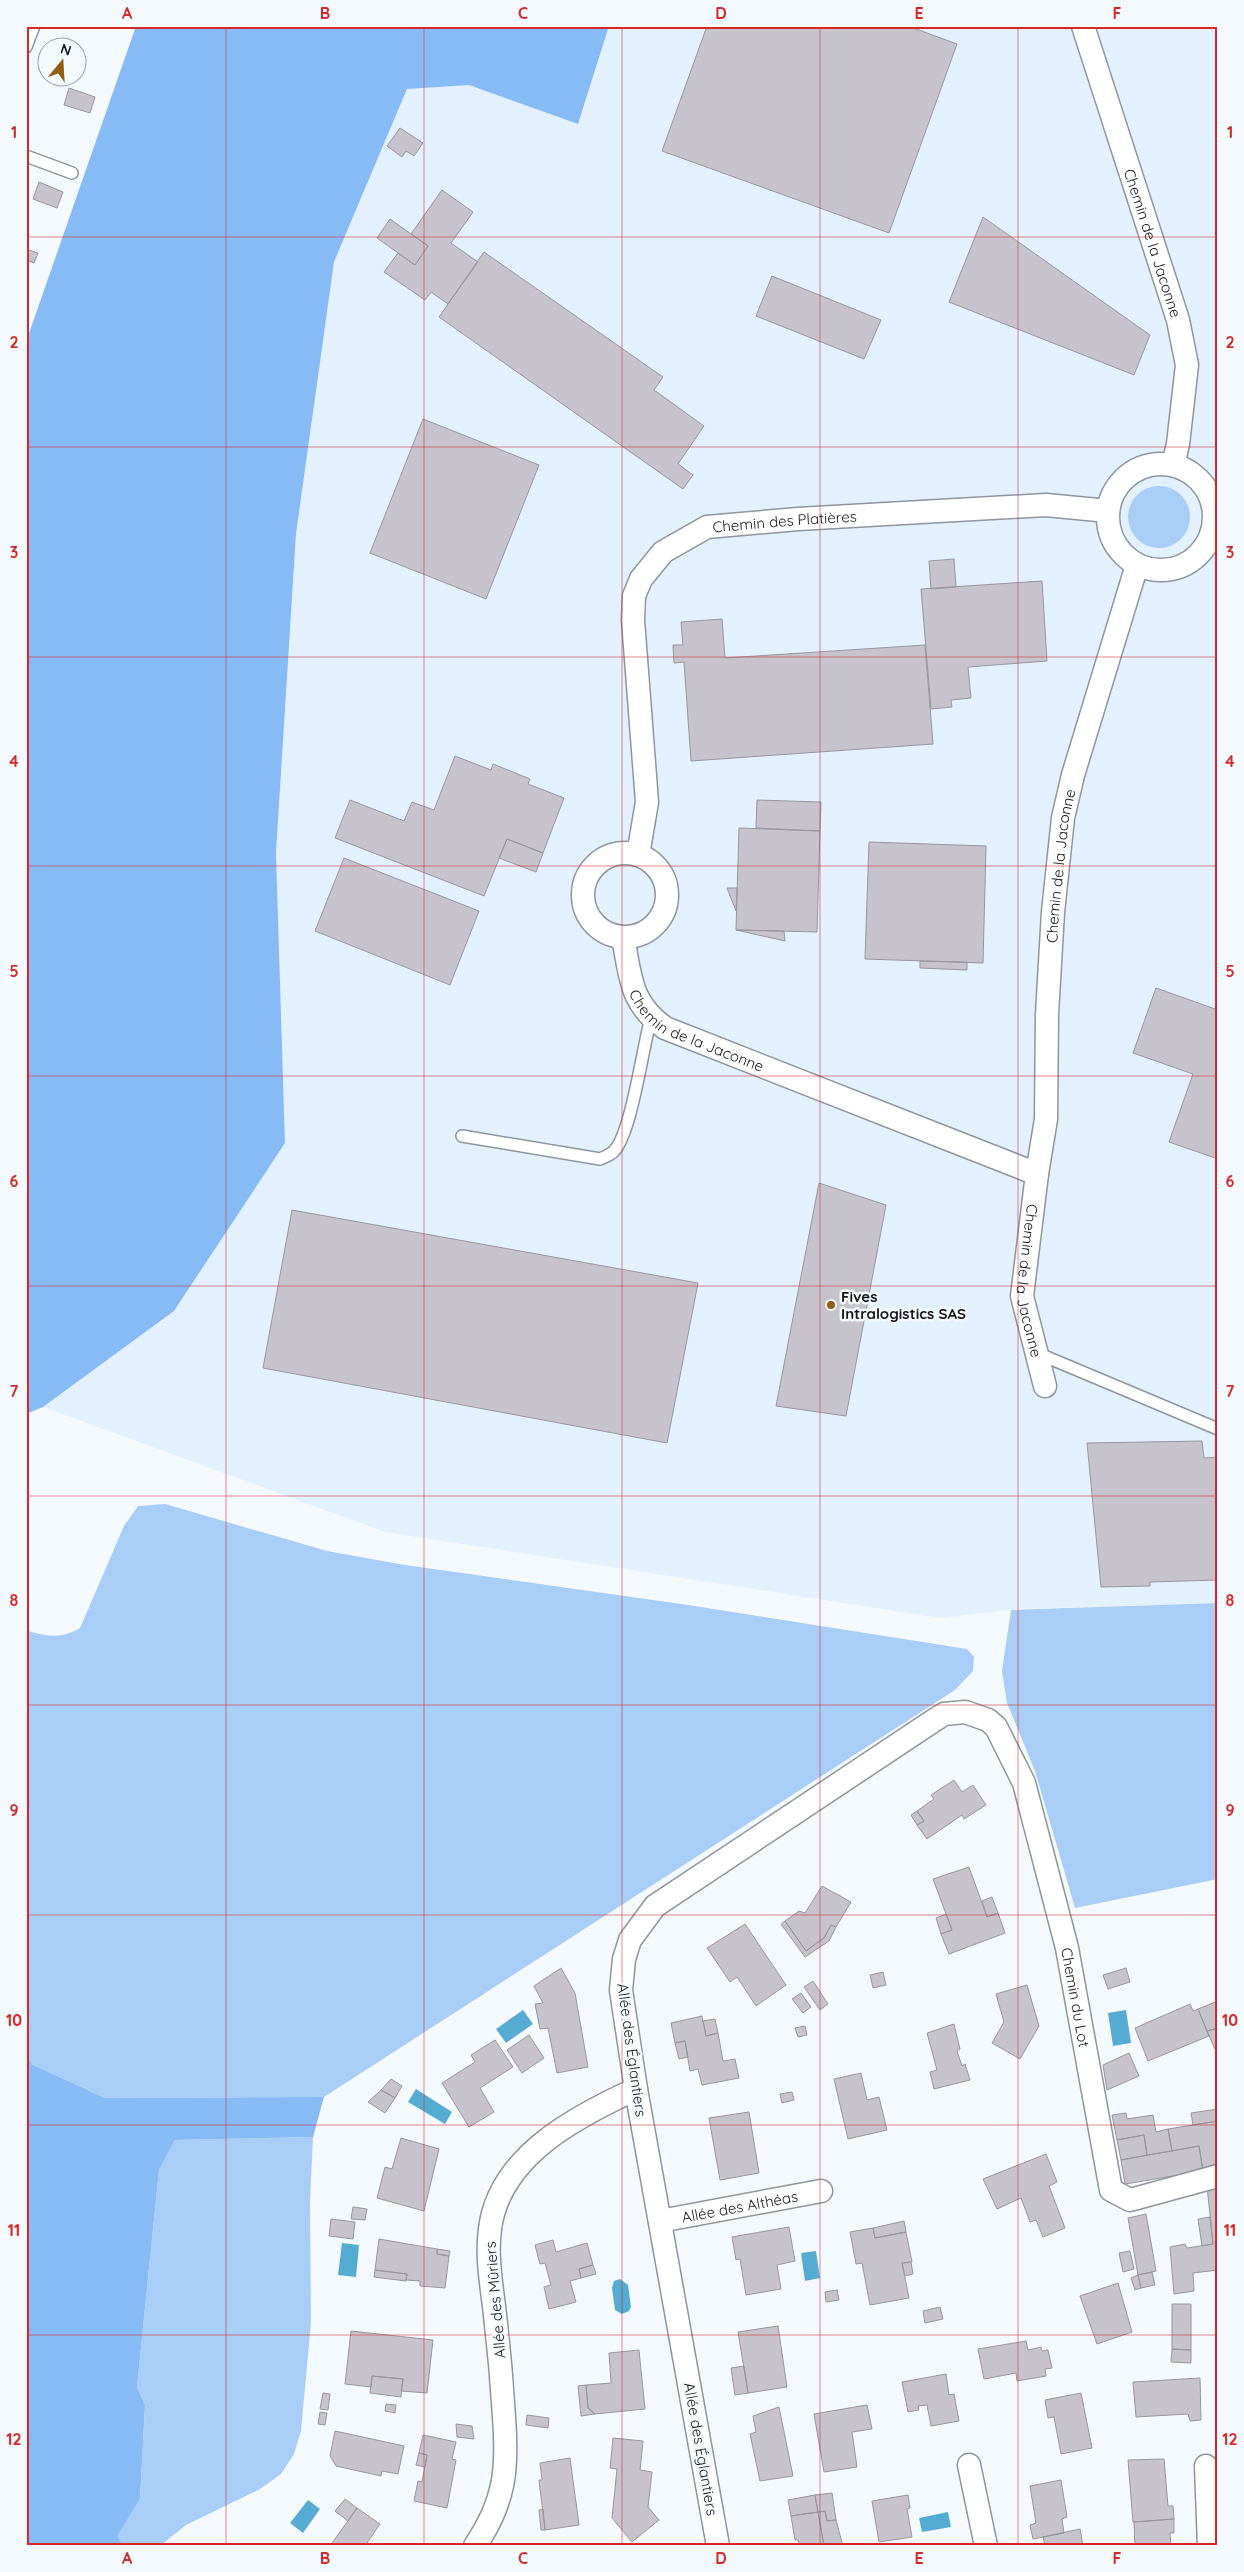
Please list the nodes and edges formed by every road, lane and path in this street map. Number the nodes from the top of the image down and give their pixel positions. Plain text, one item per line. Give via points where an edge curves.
1 (34, 26) edge
2 (1083, 26) edge
3 (26, 46) edge
4 (26, 156) edge
5 (72, 173) dead end
6 (1173, 465) junction
7 (1108, 510) junction
8 (1215, 531) edge
9 (1137, 565) junction
10 (638, 855) junction
11 (623, 938) junction
12 (650, 1018) junction
13 (462, 1136) dead end
14 (1037, 1174) junction
15 (1037, 1353) junction
16 (1045, 1386) dead end
17 (1218, 1429) edge
18 (976, 1714) joint
19 (636, 2089) junction
20 (1218, 2176) edge
21 (821, 2191) dead end
22 (660, 2220) junction
23 (969, 2465) dead end
24 (1206, 2466) dead end
25 (474, 2546) edge
26 (718, 2546) edge
27 (986, 2546) edge
28 (1209, 2546) edge

1 - 3 lane
2 - 6 street, Chemin de la Jaconne via 1178,320 1186,365
4 - 5 lane
6 - 7 street via 1146,466 1132,472 1114,491
6 - 8 street via 1189,471 1206,490 1214,513
7 - 9 street via 1111,536 1117,548
7 - 10 street, Chemin des Platières via 1046,505 716,526 707,527 663,552 641,579 634,596 633,620 647,802
8 - 9 street via 1192,561 1174,569 1155,570
9 - 14 street, Chemin de la Jaconne via 1062,818 1047,1014 1046,1119
10 - 11 street via 659,870 665,882 665,908 649,930
10 - 11 street via 624,852 597,863 583,888 587,916 609,935
11 - 12 street, Chemin de la Jaconne via 639,1004
12 - 13 lane via 632,1112 615,1151 600,1159
12 - 14 street, Chemin de la Jaconne via 665,1028
14 - 15 street, Chemin de la Jaconne via 1022,1296
15 - 16 street, Chemin de la Jaconne
15 - 17 lane
18 - 19 street, Allée des Églantiers via 944,1714 932,1721 655,1906 630,1940 622,1973 621,1990
18 - 20 street, Chemin du Lot via 996,1727 1024,1783 1067,1948 1111,2190 1130,2200
19 - 22 street, Allée des Églantiers
19 - 25 street, Allée des Mûriers via 596,2108 528,2155 511,2176 494,2210 488,2262 502,2372 506,2471 494,2511
21 - 22 street, Allée des Althéas
22 - 26 street, Allée des Églantiers
23 - 27 street
24 - 28 street

